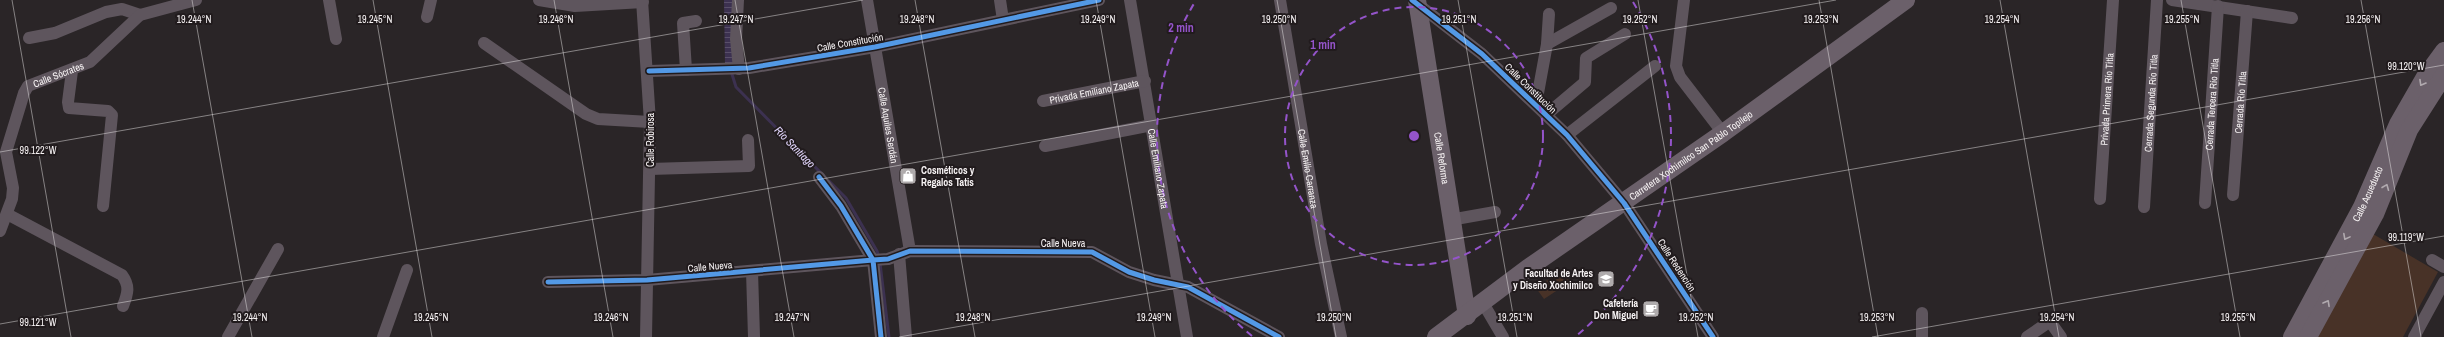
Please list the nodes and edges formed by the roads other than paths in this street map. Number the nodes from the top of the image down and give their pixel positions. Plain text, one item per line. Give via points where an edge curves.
1 (196, 0) edge
2 (329, 0) edge
3 (431, 0) edge
4 (539, 0) edge
5 (738, 0) edge
6 (867, 0) edge
7 (1000, 0) edge
8 (1099, 0) edge
9 (1130, 0) edge
10 (1280, 0) edge
11 (1684, 0) edge
12 (1906, 0) edge
13 (2113, 0) edge
14 (2157, 0) edge
15 (2172, 0) edge
16 (643, 1) edge
17 (1416, 1) edge
18 (2218, 6) junction
19 (1611, 8) dead end
20 (2248, 11) junction
21 (1549, 14) dead end
22 (140, 15) junction
23 (427, 17) dead end
24 (2292, 18) dead end
25 (1003, 20) junction
26 (696, 21) dead end
27 (1626, 34) dead end
28 (29, 38) dead end
29 (336, 39) dead end
30 (484, 43) dead end
31 (1547, 44) junction
32 (875, 47) junction
33 (2444, 51) edge
34 (1655, 66) dead end
35 (738, 69) junction
36 (686, 70) junction
37 (72, 71) junction
38 (648, 71) junction
39 (2444, 75) edge
40 (1145, 81) junction
41 (1042, 101) dead end
42 (1536, 104) junction
43 (1546, 115) junction
44 (650, 122) junction
45 (1152, 125) junction
46 (1723, 133) junction
47 (1567, 135) junction
48 (748, 140) dead end
49 (1045, 146) dead end
50 (650, 169) junction
51 (819, 177) dead end
52 (2234, 194) dead end
53 (2100, 199) dead end
54 (1624, 202) junction
55 (2205, 203) dead end
56 (103, 206) dead end
57 (2144, 207) dead end
58 (1496, 212) dead end
59 (7, 214) junction
60 (1450, 220) junction
61 (0, 231) edge
62 (278, 249) dead end
63 (899, 255) junction
64 (874, 260) junction
65 (2432, 260) dead end
66 (2444, 267) edge
67 (406, 270) dead end
68 (752, 271) junction
69 (647, 280) junction
70 (548, 282) dead end
71 (2444, 282) edge
72 (1179, 287) junction
73 (1483, 303) junction
74 (123, 306) dead end
75 (1922, 313) dead end
76 (1467, 316) junction
77 (228, 337) edge
78 (383, 337) edge
79 (646, 337) edge
80 (754, 337) edge
81 (881, 337) edge
82 (906, 337) edge
83 (1187, 337) edge
84 (1279, 337) edge
85 (1341, 337) edge
86 (1436, 337) edge
87 (1503, 337) edge
88 (1713, 337) edge
89 (1922, 337) edge
90 (2027, 337) edge
91 (2061, 337) edge
92 (2292, 337) edge
93 (2308, 337) edge
94 (2414, 337) edge

1 - 22 street
2 - 29 street
3 - 23 street
4 - 16 street via 575,6
5 - 35 street
6 - 32 street, Calle Aquiles Serdán
7 - 25 street
8 - 25 street, Calle Constitución
9 - 40 street, Calle Emiliano Zapata
10 - 85 street, Calle Emilio Carranza via 1320,236
11 - 46 street via 1676,66 1680,77
12 - 46 street, Carretera Xochimilco San Pablo Topilejo
13 - 53 street, Privada Primera Río Titla
14 - 57 street, Cerrada Segunda Río Titla
15 - 18 street
16 - 38 street, Calle Robirosa
17 - 42 street, Calle Constitución via 1482,54
17 - 60 street, Calle Reforma
18 - 20 street
18 - 55 street, Cerrada Tercera Río Titla
19 - 31 street
20 - 24 street
20 - 52 street, Cerrada Río Titla
21 - 31 street
22 - 28 street via 122,9 106,12 55,33
22 - 37 street, Calle Sócrates via 105,50 90,62
25 - 32 street, Calle Constitución
26 - 36 street via 683,23
27 - 43 street via 1586,58 1585,82
30 - 44 street via 586,114 598,119
31 - 42 street
32 - 35 street, Calle Constitución
32 - 63 street, Calle Aquiles Serdán
33 -> 92 street, Calle Acueducto via 2425,77 2398,124 2362,207
34 - 47 street
35 - 36 street, Calle Constitución
36 - 38 street, Calle Constitución
37 - 56 street via 69,108 108,111 112,115
37 - 59 street, Calle Sócrates via 28,86 24,93 6,152 13,188
38 - 44 street, Calle Robirosa
93 -> 39 street, Calle Acueducto via 2375,214 2409,130
40 - 41 street, Privada Emiliano Zapata
40 - 45 street, Calle Emiliano Zapata
42 - 43 street, Calle Constitución
43 - 47 street, Calle Constitución
44 - 50 street, Calle Robirosa
45 - 49 street
45 - 72 street, Calle Emiliano Zapata
46 - 54 street, Carretera Xochimilco San Pablo Topilejo
47 - 54 street, Calle Constitución
48 - 50 street via 749,166
50 - 69 street, Calle Robirosa
51 - 64 street via 841,206
54 - 73 street, Carretera Xochimilco San Pablo Topilejo via 1528,268
54 - 88 street, Calle Redención
58 - 60 street
59 - 61 street, Calle Sócrates
59 - 74 street via 122,275 127,282 128,294
60 - 76 street, Calle Reforma
62 - 77 street
63 - 64 street, Calle Nueva
63 - 72 street, Calle Nueva via 1092,252 1130,272
63 - 82 street, Calle Aquiles Serdán
64 - 68 street, Calle Nueva
64 - 81 street
65 - 66 street
67 - 78 street
68 - 69 street, Calle Nueva
68 - 80 street
69 - 70 street, Calle Nueva
69 - 79 street, Calle Robirosa
71 - 94 street
72 - 83 street, Calle Emiliano Zapata
72 - 84 street, Calle Nueva via 1188,287
73 - 76 street, Carretera Xochimilco San Pablo Topilejo
73 - 87 street
75 - 89 street
76 - 86 street, Carretera Xochimilco San Pablo Topilejo
90 - 91 street via 2051,323

